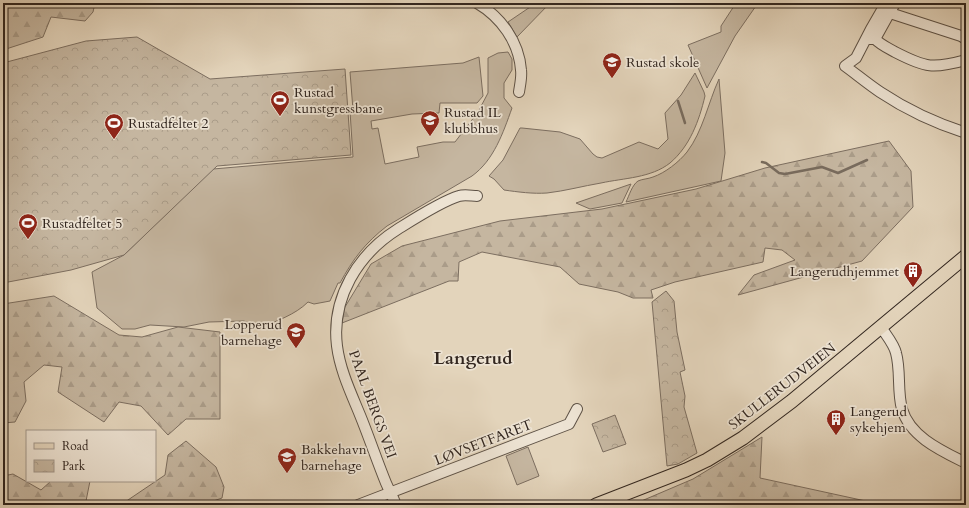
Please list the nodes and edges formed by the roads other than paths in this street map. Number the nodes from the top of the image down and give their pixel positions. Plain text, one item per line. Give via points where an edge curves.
1 (477, 3) edge
2 (886, 3) edge
3 (895, 3) edge
4 (890, 13) junction
5 (871, 39) junction
6 (966, 39) edge
7 (966, 60) edge
8 (519, 92) dead end
9 (966, 133) edge
10 (477, 196) dead end
11 (966, 256) edge
12 (881, 327) junction
13 (577, 409) dead end
14 (966, 464) edge
15 (390, 492) junction
16 (358, 505) edge
17 (396, 505) edge
18 (596, 505) edge

1 - 8 street via 494,15 513,40 522,72
2 - 5 street via 871,29
3 - 4 street
4 - 5 street
4 - 6 street
5 - 7 street via 920,64 936,66
5 - 9 street via 855,60 845,66 902,105 942,125
10 - 15 street, PAAL BERGS VEI via 460,195 407,223 378,242 362,258 341,299 337,322 337,346 349,387
11 - 12 main road, SKULLERUDVEIEN
12 - 14 street via 896,352 902,409 907,420 928,442
12 - 18 main road, SKULLERUDVEIEN via 779,412 730,446 686,470
13 - 15 street, LØVSETFARET via 569,424
15 - 16 street, LØVSETFARET
15 - 17 street, PAAL BERGS VEI

